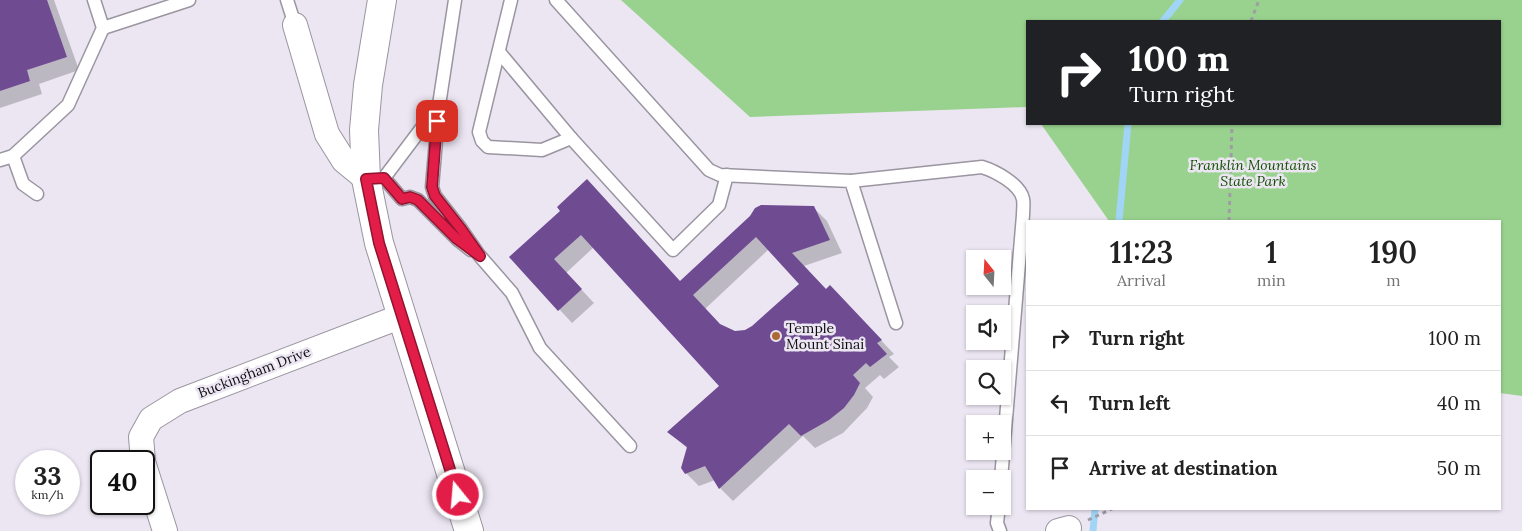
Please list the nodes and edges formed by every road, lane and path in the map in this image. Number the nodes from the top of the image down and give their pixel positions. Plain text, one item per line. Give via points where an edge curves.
1 (94, 0) edge
2 (189, 0) edge
3 (287, 0) edge
4 (382, 0) edge
5 (455, 0) edge
6 (511, 0) edge
7 (556, 0) edge
8 (1259, 0) edge
9 (1252, 20) edge
10 (295, 25) joint
11 (103, 28) junction
12 (499, 52) junction
13 (439, 105) junction
14 (1232, 125) edge
15 (571, 138) junction
16 (13, 156) junction
17 (0, 160) edge
18 (728, 175) junction
19 (375, 179) junction
20 (851, 181) junction
21 (37, 194) dead end
22 (1229, 220) edge
23 (480, 256) junction
24 (402, 316) junction
25 (896, 323) dead end
26 (630, 446) dead end
27 (142, 450) edge
28 (1002, 470) edge
29 (155, 500) edge
30 (998, 515) edge
31 (165, 531) edge
32 (469, 531) edge
33 (1000, 531) edge

1 - 11 lane
2 - 11 lane
3 - 10 lane
4 - 19 street via 364,130
5 - 13 lane
6 - 12 lane
7 - 18 lane via 709,170
8 - 9 path
10 - 19 street via 327,134 344,161
11 - 16 lane via 68,105
12 - 15 lane
12 - 15 lane via 480,132 482,141 488,147 542,150
13 - 19 lane
13 - 23 lane via 432,187 435,196
14 - 22 path
15 - 18 lane via 673,250 720,205
16 - 17 lane
16 - 21 lane via 23,184
18 - 20 lane
19 - 23 lane via 402,199 418,200 457,239
19 - 24 street via 379,243
20 - 25 lane
20 - 28 lane via 982,167 1011,182 1023,197
23 - 26 lane via 512,293 540,348
24 - 27 street, Buckingham Drive via 180,401 151,419 141,438
24 - 32 street
29 - 31 street
30 - 33 lane

